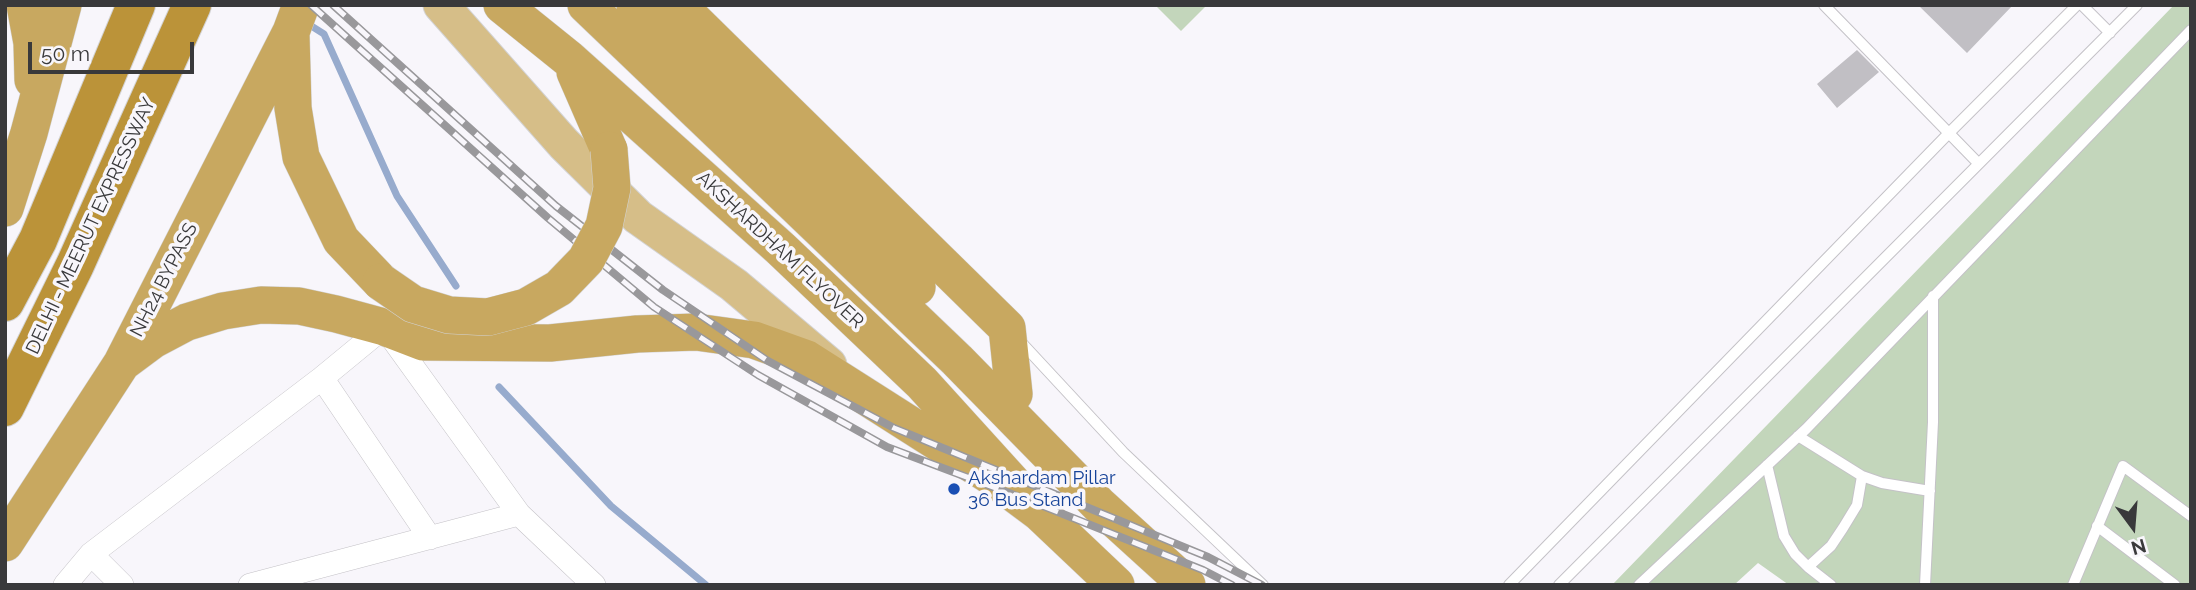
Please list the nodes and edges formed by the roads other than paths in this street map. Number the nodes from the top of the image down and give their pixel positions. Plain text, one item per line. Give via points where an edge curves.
1 (25, 5) edge
2 (63, 5) edge
3 (136, 5) edge
4 (192, 5) edge
5 (441, 5) edge
6 (502, 5) edge
7 (586, 5) edge
8 (635, 5) edge
9 (678, 5) edge
10 (1824, 5) edge
11 (2080, 5) edge
12 (2137, 5) edge
13 (296, 18) edge
14 (2191, 30) edge
15 (2110, 33) junction
16 (569, 59) junction
17 (29, 133) junction
18 (1949, 133) junction
19 (1978, 163) junction
20 (5, 208) edge
21 (1933, 296) junction
22 (5, 302) edge
23 (384, 327) junction
24 (1007, 328) junction
25 (122, 363) junction
26 (322, 378) junction
27 (1014, 394) junction
28 (872, 401) junction
29 (5, 407) edge
30 (1798, 436) junction
31 (1767, 466) junction
32 (1862, 476) junction
33 (1930, 491) junction
34 (1099, 505) junction
35 (519, 513) junction
36 (1040, 513) junction
37 (2191, 516) edge
38 (2097, 526) junction
39 (430, 538) junction
40 (5, 543) edge
41 (91, 554) junction
42 (1808, 567) junction
43 (2076, 583) edge
44 (65, 585) edge
45 (122, 585) edge
46 (250, 585) edge
47 (594, 585) edge
48 (1116, 585) edge
49 (1186, 585) edge
50 (1263, 585) edge
51 (1509, 585) edge
52 (1559, 585) edge
53 (1639, 585) edge
54 (1831, 585) edge
55 (1925, 585) edge
56 (2175, 585) edge

1 - 17 highway via 34,89
2 - 17 highway
3 - 22 highway via 38,240
4 - 29 highway, DELHI - MEERUT EXPRESSWAY via 75,265
5 - 28 main road via 564,144 638,216 734,285
6 - 16 highway, AKSHARDHAM FLYOVER
7 - 34 highway via 957,360
8 - 27 highway via 964,333
9 - 24 highway
10 - 18 lane
11 - 15 lane
11 - 18 lane
12 - 15 lane
13 - 16 highway, bridge via 293,108 301,157 341,240 381,282 413,304 449,316 488,317 526,307 559,288 586,260 604,226 612,188 609,150
13 - 25 highway, NH24 BYPASS
14 - 21 lane
15 - 19 lane
16 - 36 highway, AKSHARDHAM FLYOVER via 922,383
17 - 20 highway
18 - 19 lane
18 - 51 lane
19 - 52 lane
21 - 30 lane
21 - 33 lane
23 - 25 highway via 299,306 261,305 187,322
23 - 26 street
23 - 28 highway via 423,342 474,344 696,332 754,340 807,359
23 - 35 street
24 - 27 highway
24 - 50 lane via 1123,452
25 - 40 highway, NH24 BYPASS
26 - 39 street
26 - 41 street
27 - 34 highway
28 - 36 highway
30 - 31 lane
30 - 32 lane
31 - 42 lane via 1784,536
31 - 53 lane
32 - 33 lane
32 - 42 lane via 1857,505 1831,546
33 - 55 lane
34 - 49 highway
35 - 39 street
35 - 47 street
36 - 48 highway
37 - 38 lane via 2123,466
38 - 43 lane
38 - 56 lane
39 - 46 street
41 - 44 street
41 - 45 street
42 - 54 lane

